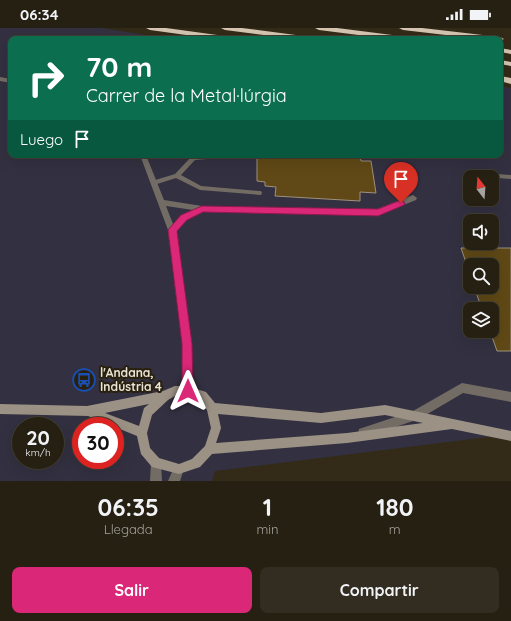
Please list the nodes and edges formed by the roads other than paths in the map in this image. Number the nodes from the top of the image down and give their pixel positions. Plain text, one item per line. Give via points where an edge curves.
1 (150, 28) edge
2 (225, 28) edge
3 (319, 28) edge
4 (402, 28) edge
5 (210, 36) edge
6 (288, 36) edge
7 (384, 36) edge
8 (471, 36) edge
9 (144, 158) edge
10 (193, 158) edge
11 (177, 176) junction
12 (499, 176) edge
13 (511, 177) edge
14 (154, 183) junction
15 (259, 193) dead end
16 (413, 198) dead end
17 (161, 202) junction
18 (202, 209) junction
19 (172, 230) junction
20 (188, 391) junction
21 (164, 396) junction
22 (511, 397) edge
23 (212, 408) junction
24 (0, 409) edge
25 (87, 411) junction
26 (415, 415) junction
27 (456, 424) junction
28 (142, 433) junction
29 (511, 436) edge
30 (347, 438) junction
31 (209, 449) junction
32 (156, 463) junction
33 (178, 469) junction
34 (156, 481) edge
35 (174, 481) edge

1 - 5 highway
2 - 6 highway
3 - 7 highway
4 - 8 highway
9 - 14 street
10 - 11 lane
11 - 14 lane
11 - 15 lane via 200,188
12 - 13 lane
14 - 17 street
16 - 18 street via 378,212
17 - 18 street
17 - 19 street
18 - 19 street via 184,218
19 - 20 street via 187,344
20 - 21 street via 175,391
20 - 23 street via 202,396
21 - 25 street
21 - 28 street via 148,412
22 - 26 street via 462,388
23 - 26 street via 320,418 385,410
23 - 31 street via 216,428
24 - 25 street
25 - 28 street
26 - 27 street
26 - 30 street
27 - 29 street
27 - 30 street
28 - 32 street via 145,450
30 - 31 street
31 - 33 street via 196,463
32 - 33 street
32 - 34 street
33 - 35 street

